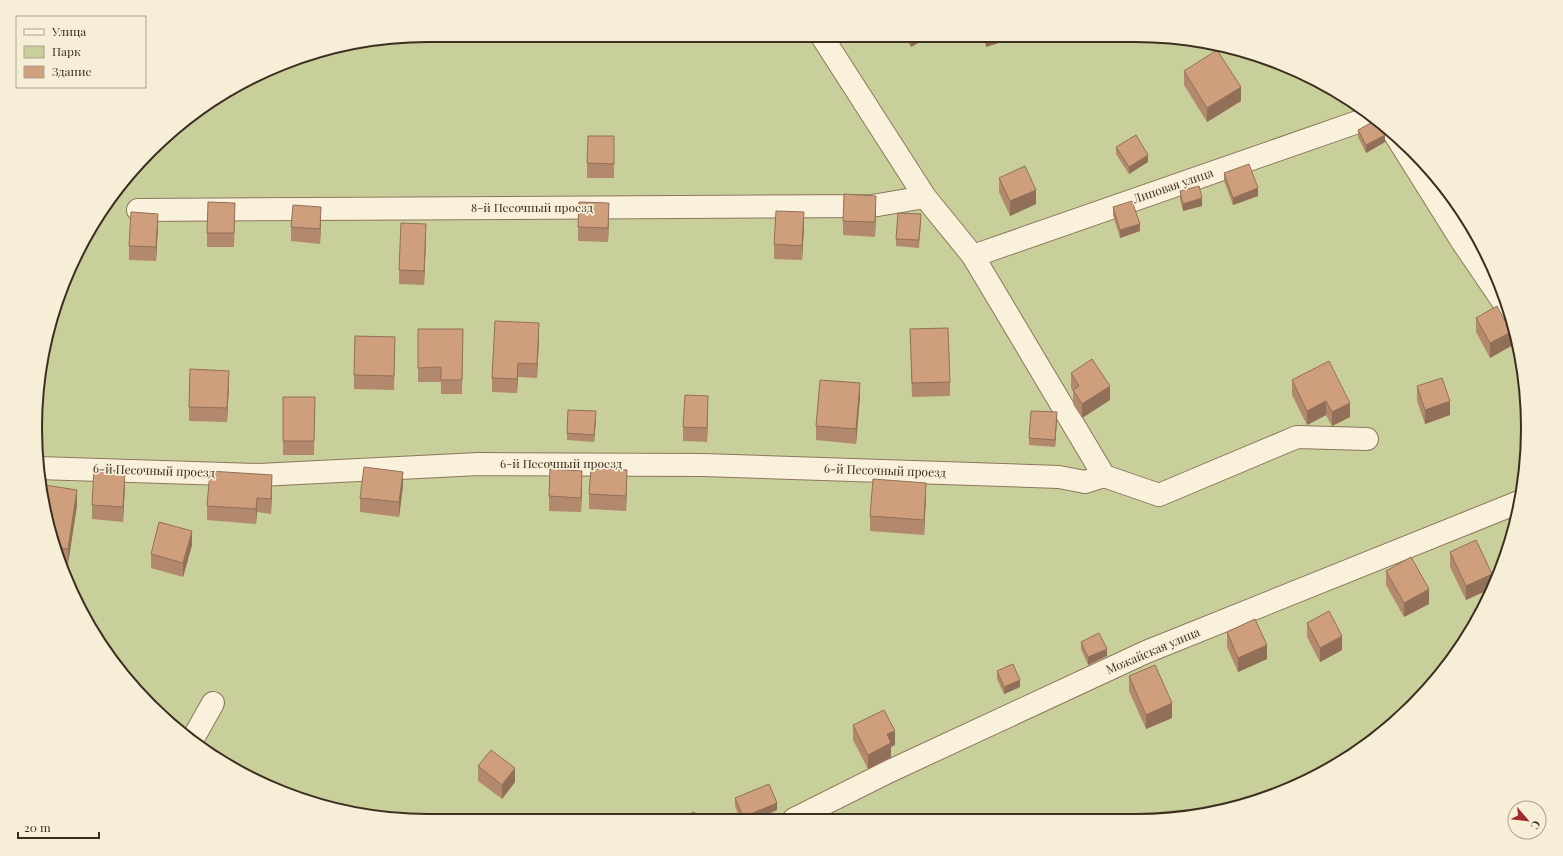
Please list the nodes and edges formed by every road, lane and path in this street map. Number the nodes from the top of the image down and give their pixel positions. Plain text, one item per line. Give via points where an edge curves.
1 (825, 42) edge
2 (1366, 119) edge
3 (1407, 154) edge
4 (925, 197) junction
5 (138, 210) dead end
6 (973, 256) junction
7 (1497, 292) edge
8 (1367, 439) dead end
9 (44, 468) edge
10 (1094, 479) junction
11 (1514, 504) edge
12 (213, 703) dead end
13 (195, 735) edge
14 (804, 814) edge

1 - 4 lane
2 - 6 lane, Липовая улица
3 - 7 lane
4 - 5 lane, 8-й Песочный проезд via 872,206
4 - 6 lane
6 - 10 lane
8 - 10 lane, 6-й Песочный проезд via 1297,437 1159,495
9 - 10 lane, 6-й Песочный проезд via 259,475 478,464 703,465
11 - 14 lane, Можайская улица via 1146,652 890,771
12 - 13 lane

